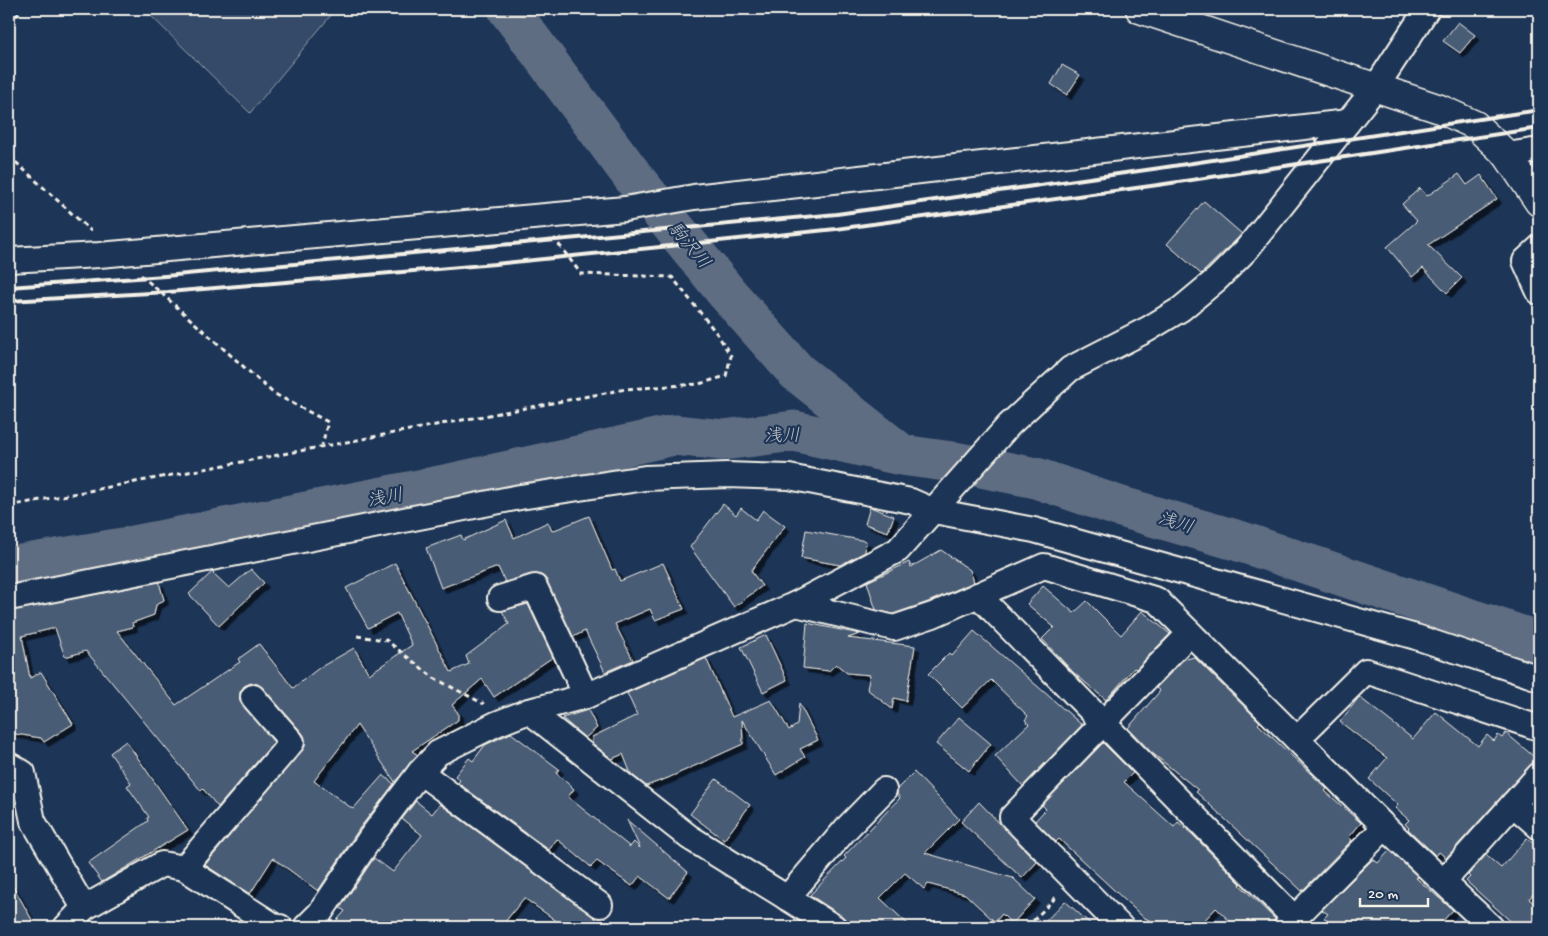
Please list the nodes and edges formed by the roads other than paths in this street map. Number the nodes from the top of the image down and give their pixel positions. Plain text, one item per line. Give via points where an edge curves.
1 (1140, 9) edge
2 (1428, 9) edge
3 (1376, 87) junction
4 (1348, 122) junction
5 (1539, 150) edge
6 (1507, 155) junction
7 (1539, 202) edge
8 (1539, 248) edge
9 (9, 260) edge
10 (1539, 292) edge
11 (934, 512) junction
12 (978, 595) junction
13 (9, 598) edge
14 (500, 598) dead end
15 (796, 604) junction
16 (1190, 634) junction
17 (1539, 678) edge
18 (253, 696) dead end
19 (586, 696) junction
20 (529, 711) junction
21 (1101, 723) junction
22 (1539, 728) edge
23 (1298, 739) junction
24 (9, 765) edge
25 (420, 772) junction
26 (1539, 775) edge
27 (884, 790) dead end
28 (1513, 804) junction
29 (1539, 827) edge
30 (1385, 828) junction
31 (184, 868) junction
32 (1444, 882) junction
33 (787, 898) junction
34 (600, 905) dead end
35 (84, 908) junction
36 (1291, 923) edge
37 (66, 927) edge
38 (280, 927) edge
39 (306, 927) edge
40 (834, 927) edge
41 (1121, 927) edge
42 (1491, 927) edge

1 - 3 street
2 - 3 street
3 - 4 street
3 - 6 street via 1475,125
4 - 9 street via 694,197 625,209 116,254
4 - 11 street via 1246,250 1217,278 1181,308 1148,329 1070,369 1009,425
5 - 6 street
6 - 7 street
8 - 10 street via 1525,261
11 - 13 street via 911,500 789,477 645,478 510,498
11 - 15 street via 898,550
11 - 17 street via 1043,532 1416,637
12 - 15 street via 894,628
12 - 16 street via 1044,566 1158,600
12 - 21 street
14 - 19 street via 535,587
15 - 19 street
16 - 21 street
16 - 23 street
18 - 31 street via 292,742
19 - 20 street
20 - 25 street via 438,753
20 - 33 street via 689,837
21 - 36 street
21 - 41 street via 1012,817
22 - 23 street via 1366,671
23 - 30 street
24 - 35 street via 23,773 33,821
25 - 34 street
25 - 39 street via 371,837 320,914
26 - 28 street
27 - 33 street
28 - 29 street
28 - 32 street
30 - 32 street
30 - 36 street
31 - 35 street via 162,864
31 - 38 street
32 - 42 street
33 - 40 street
35 - 37 street

